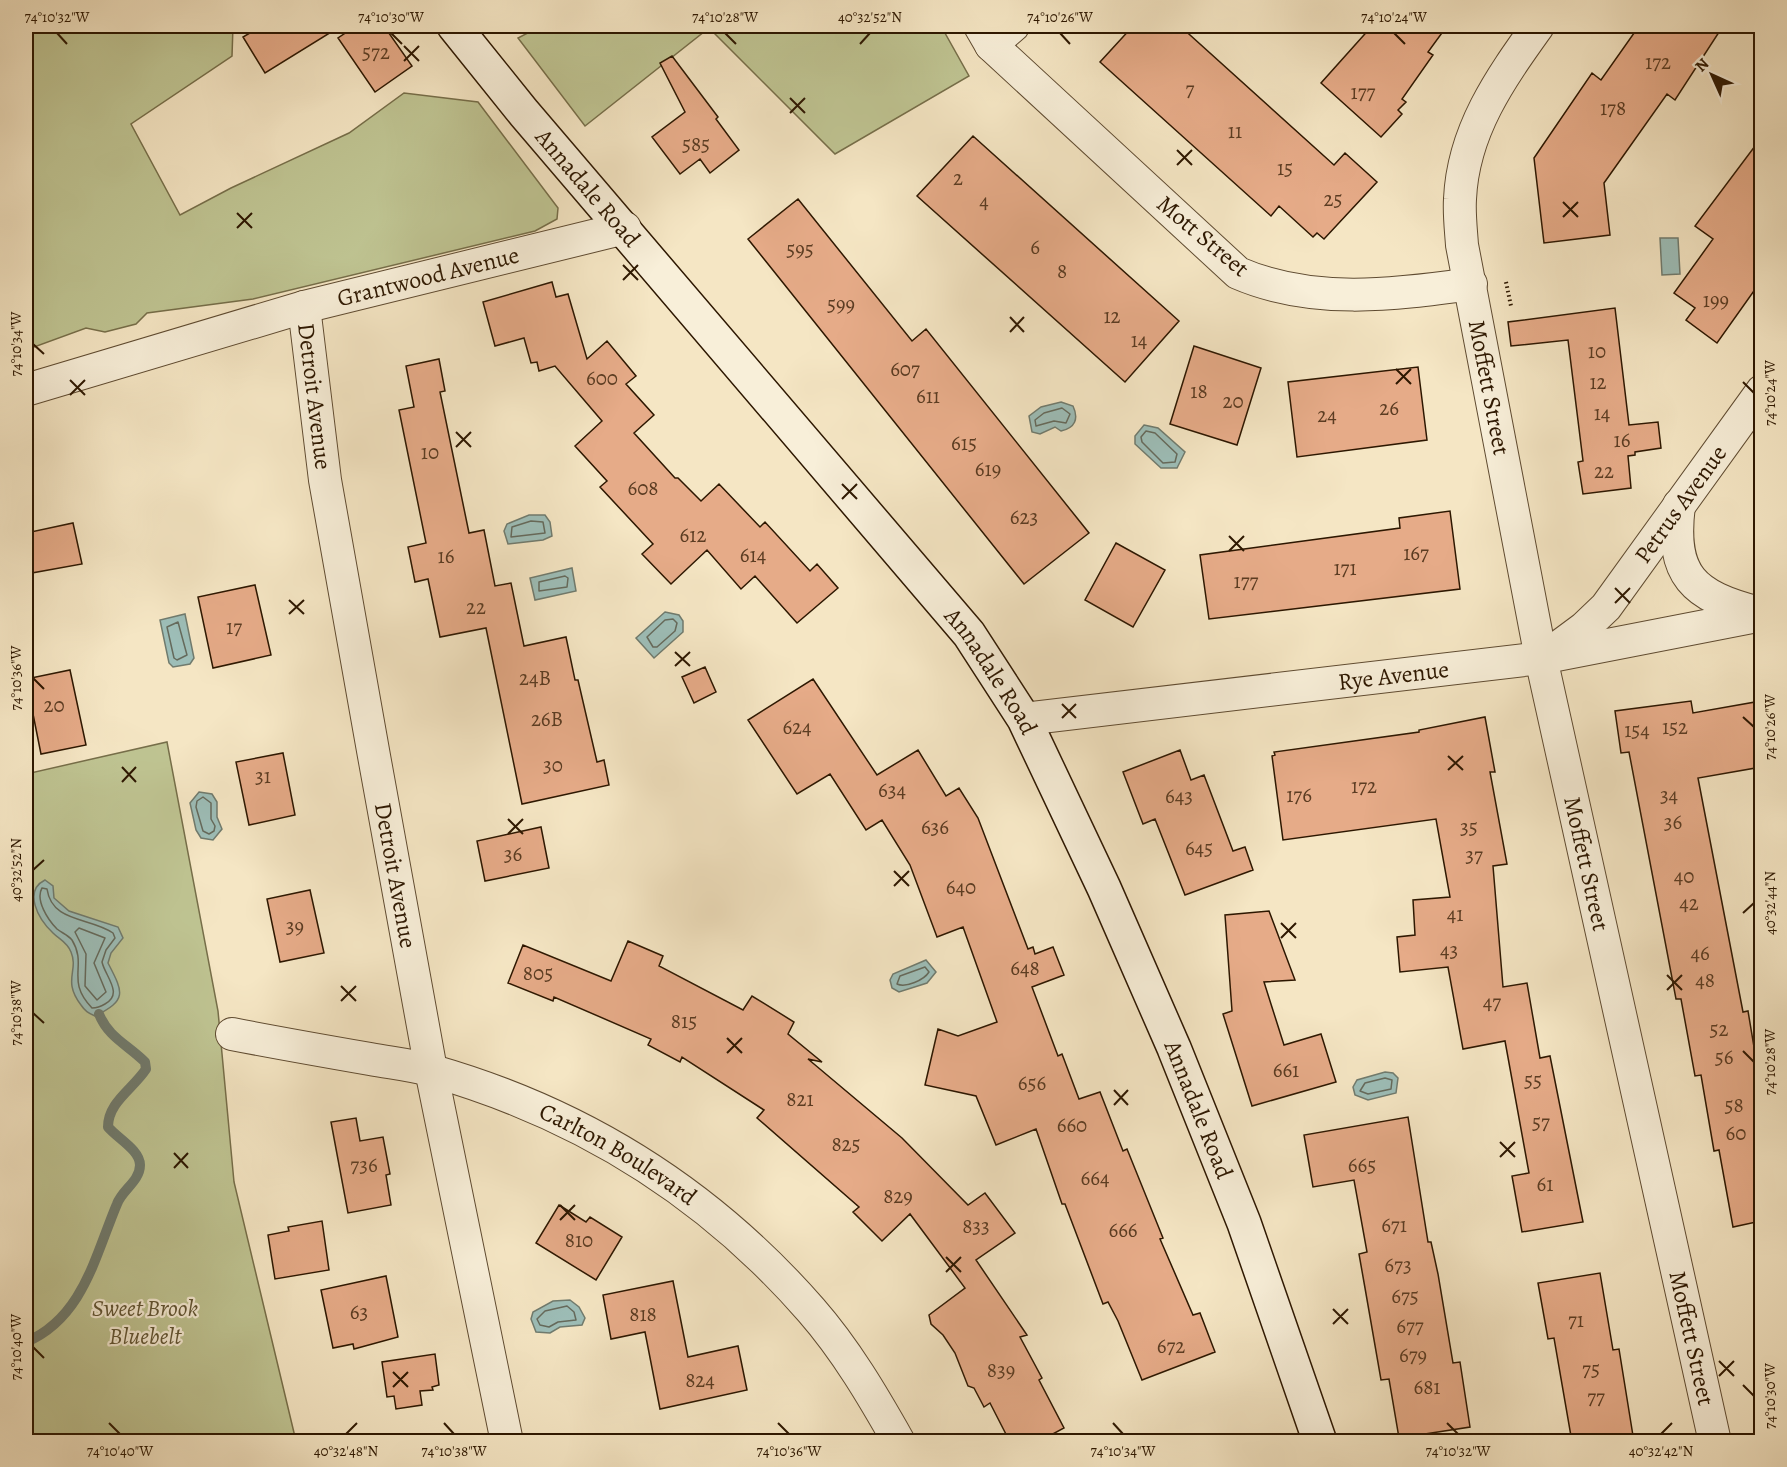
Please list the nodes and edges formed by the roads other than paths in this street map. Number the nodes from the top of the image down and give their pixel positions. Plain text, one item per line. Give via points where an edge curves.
1 (454, 26) edge
2 (1538, 26) edge
3 (995, 32) edge
4 (625, 228) junction
5 (1471, 284) junction
6 (304, 307) junction
7 (26, 390) edge
8 (1761, 391) edge
9 (1679, 505) junction
10 (1761, 614) edge
11 (1541, 658) junction
12 (1024, 719) junction
13 (232, 1034) dead end
14 (430, 1070) junction
15 (507, 1442) edge
16 (899, 1442) edge
17 (1320, 1442) edge
18 (1715, 1442) edge

1 - 4 street, Annadale Road
2 - 5 street, Moffett Street via 1498,82 1478,120 1464,164 1460,199 1462,245
3 - 5 street, Mott Street via 1238,273 1262,283 1336,295 1400,295
4 - 6 street, Grantwood Avenue
4 - 12 street, Annadale Road via 969,634
5 - 11 street, Moffett Street
6 - 7 street, Grantwood Avenue
6 - 14 street, Detroit Avenue via 324,480
8 - 9 street, Petrus Avenue
9 - 10 street via 1679,555 1693,582 1720,601
9 - 11 street, Petrus Avenue via 1606,607
10 - 11 street, Rye Avenue
11 - 12 street, Rye Avenue
11 - 18 street, Moffett Street
12 - 17 street, Annadale Road via 1174,1048 1244,1223
13 - 14 street, Carlton Boulevard
14 - 15 street, Detroit Avenue
14 - 16 street, Carlton Boulevard via 502,1092 577,1125 645,1164 701,1204 758,1253 812,1311 863,1379

